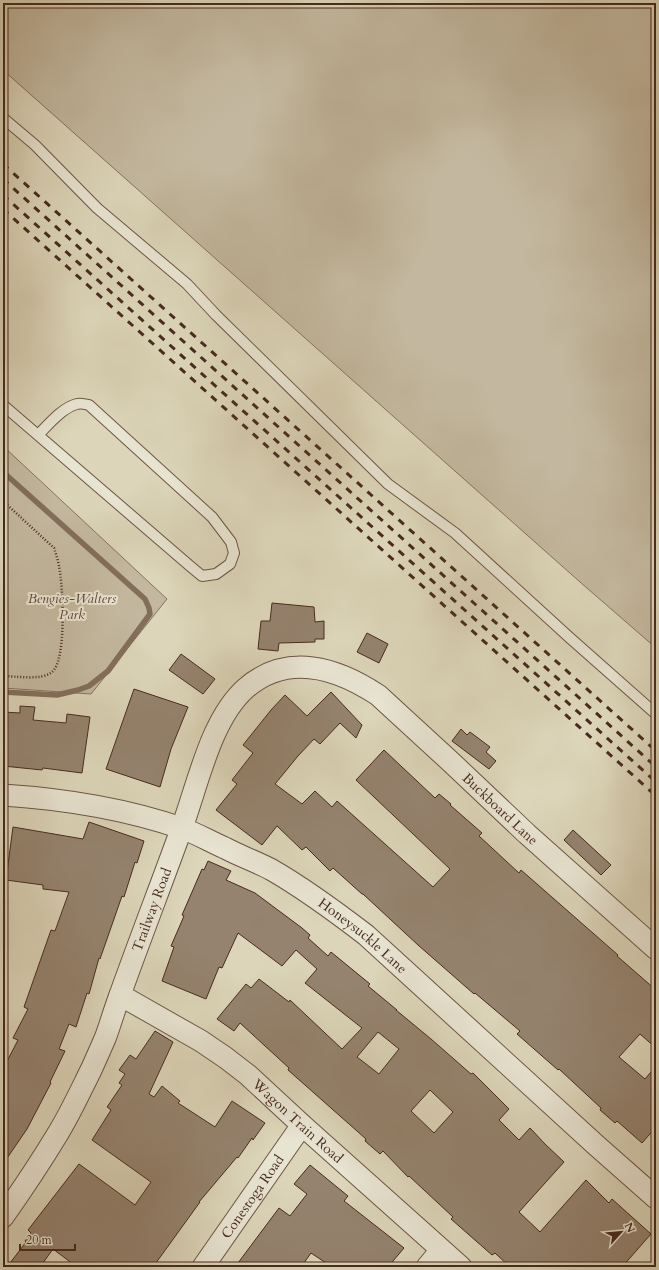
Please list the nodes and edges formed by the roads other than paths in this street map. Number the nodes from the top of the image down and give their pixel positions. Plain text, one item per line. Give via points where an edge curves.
1 (3, 118) edge
2 (3, 405) edge
3 (38, 435) junction
4 (340, 675) joint
5 (656, 714) edge
6 (3, 795) edge
7 (182, 828) junction
8 (656, 950) edge
9 (120, 995) junction
10 (302, 1125) junction
11 (656, 1198) edge
12 (3, 1218) edge
13 (441, 1250) junction
14 (203, 1267) edge
15 (427, 1267) edge
16 (461, 1267) edge

1 - 5 lane via 35,145 97,208 187,284 388,484 455,533
2 - 3 lane
3 - 3 lane via 70,406 78,403 89,405 212,517 231,542 234,553 230,564 216,574 202,576
4 - 7 street, Trailway Road via 316,669 289,668 275,670 247,688 223,717 208,750
4 - 8 street, Buckboard Lane via 378,695
6 - 7 street, Honeysuckle Lane via 101,806
7 - 9 street, Trailway Road
7 - 11 street, Honeysuckle Lane via 271,870 328,905 361,931
9 - 10 street, Wagon Train Road via 226,1058
9 - 12 street, Trailway Road via 105,1038 70,1112
10 - 13 street, Wagon Train Road
10 - 14 street, Conestoga Road
13 - 15 street
13 - 16 street, Wagon Train Road

